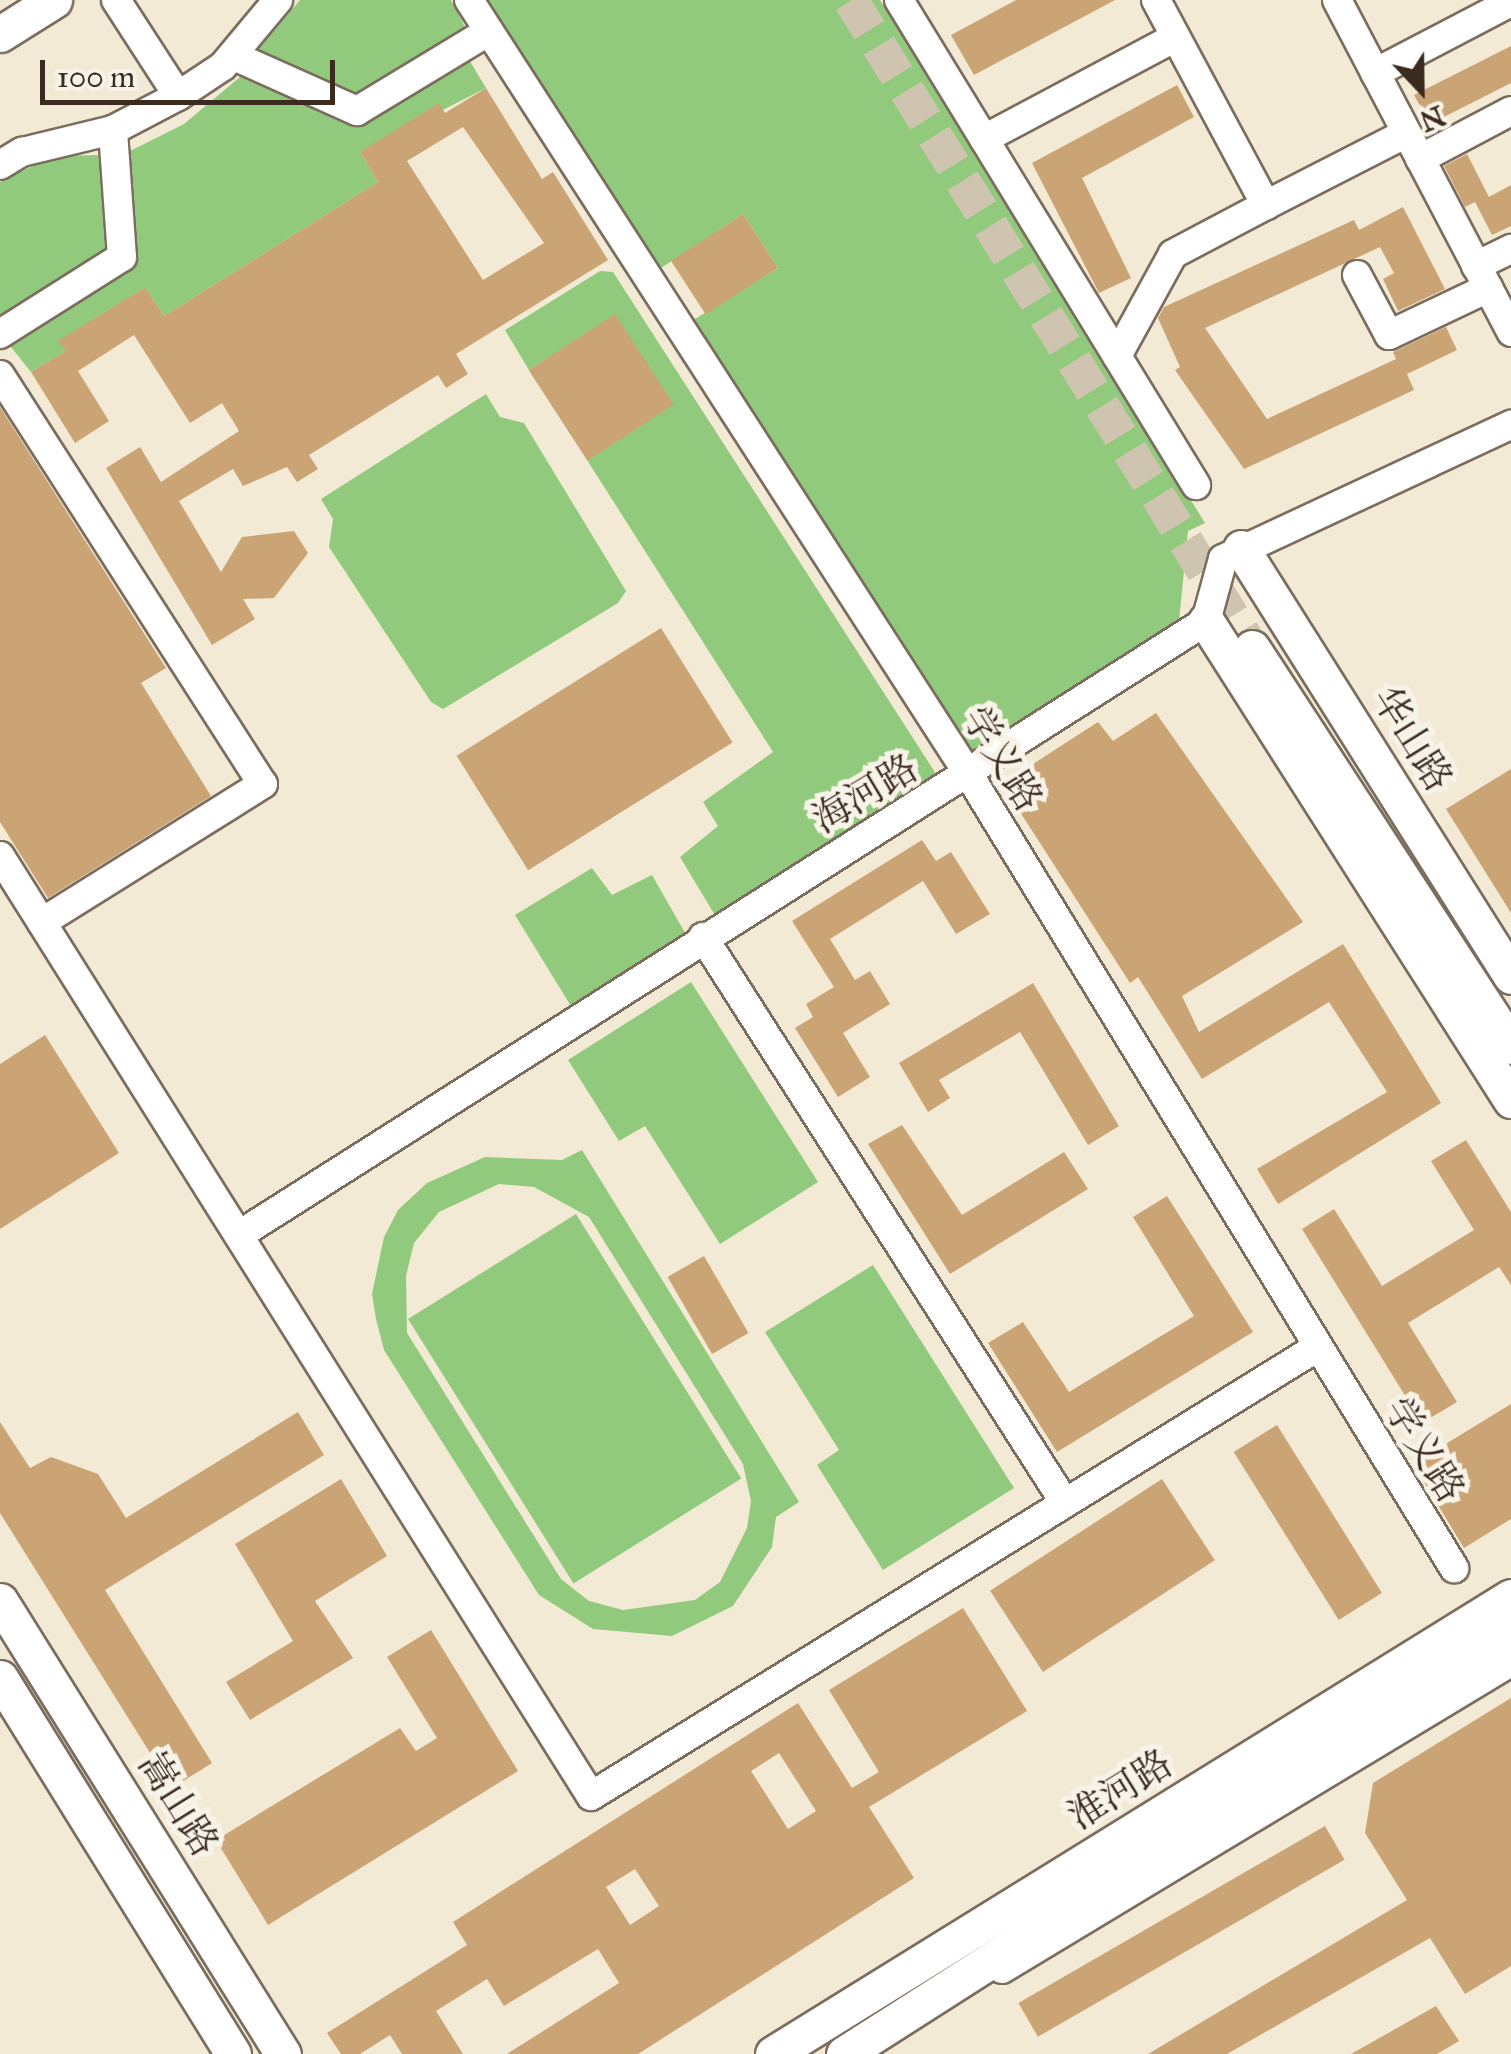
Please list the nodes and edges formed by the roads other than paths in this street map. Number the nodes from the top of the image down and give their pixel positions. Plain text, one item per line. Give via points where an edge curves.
1 (54, 0) edge
2 (116, 0) edge
3 (278, 0) edge
4 (469, 0) edge
5 (899, 0) edge
6 (1156, 0) edge
7 (1337, 0) edge
8 (1511, 2) edge
9 (489, 31) junction
10 (0, 34) edge
11 (1176, 37) junction
12 (234, 56) junction
13 (1376, 73) junction
14 (178, 96) junction
15 (1511, 111) edge
16 (113, 130) junction
17 (1406, 133) junction
18 (984, 138) junction
19 (1420, 159) junction
20 (0, 165) edge
21 (1266, 206) junction
22 (1511, 249) edge
23 (1357, 275) dead end
24 (1482, 277) junction
25 (1511, 332) edge
26 (0, 334) edge
27 (1117, 356) junction
28 (0, 375) edge
29 (1511, 425) edge
30 (1196, 485) dead end
31 (1232, 554) junction
32 (1206, 620) junction
33 (969, 775) junction
34 (0, 856) edge
35 (42, 922) junction
36 (702, 936) junction
37 (1511, 976) edge
38 (1511, 1010) edge
39 (1511, 1046) edge
40 (1511, 1100) edge
41 (238, 1235) junction
42 (1316, 1348) junction
43 (1065, 1504) junction
44 (1454, 1568) dead end
45 (1511, 1580) edge
46 (1511, 1597) edge
47 (0, 1601) edge
48 (1511, 1628) edge
49 (1511, 1662) edge
50 (0, 1678) edge
51 (853, 2004) junction
52 (858, 2045) edge
53 (233, 2054) edge
54 (282, 2054) edge
55 (773, 2054) edge

1 - 10 main road
2 - 14 street
3 - 12 street
4 - 9 street, 学义路
5 - 18 street
6 - 11 street
7 - 13 street
8 - 13 street
9 - 12 street via 357,111
9 - 33 street, 学义路
11 - 18 street
11 - 21 street
12 - 14 street
13 - 17 street
14 - 16 street
15 - 19 street
16 - 20 street via 22,152
16 - 26 street via 122,257
17 - 19 street
17 - 21 street
18 - 27 street
19 - 24 street
21 - 27 street via 1173,254
22 - 24 street
23 - 24 street via 1389,336
24 - 25 street
27 - 30 street
28 - 35 street via 263,784
29 - 31 street
31 - 32 street
31 - 37 main road, 华山路
32 - 33 street, 海河路
32 - 40 main road
33 - 36 street, 海河路
33 - 42 street, 学义路
34 - 35 street
35 - 41 street
36 - 41 street, 海河路
36 - 43 street
38 - 39 main road via 1261,642
41 - 43 street via 592,1796
42 - 43 street
42 - 44 street, 学义路
45 - 51 street via 1002,1894
46 - 51 main road, 淮河路
47 - 54 main road, 嵩山路
48 - 52 main road, 淮河路
49 - 52 street via 1038,1951
50 - 53 main road
51 - 55 main road, 淮河路

